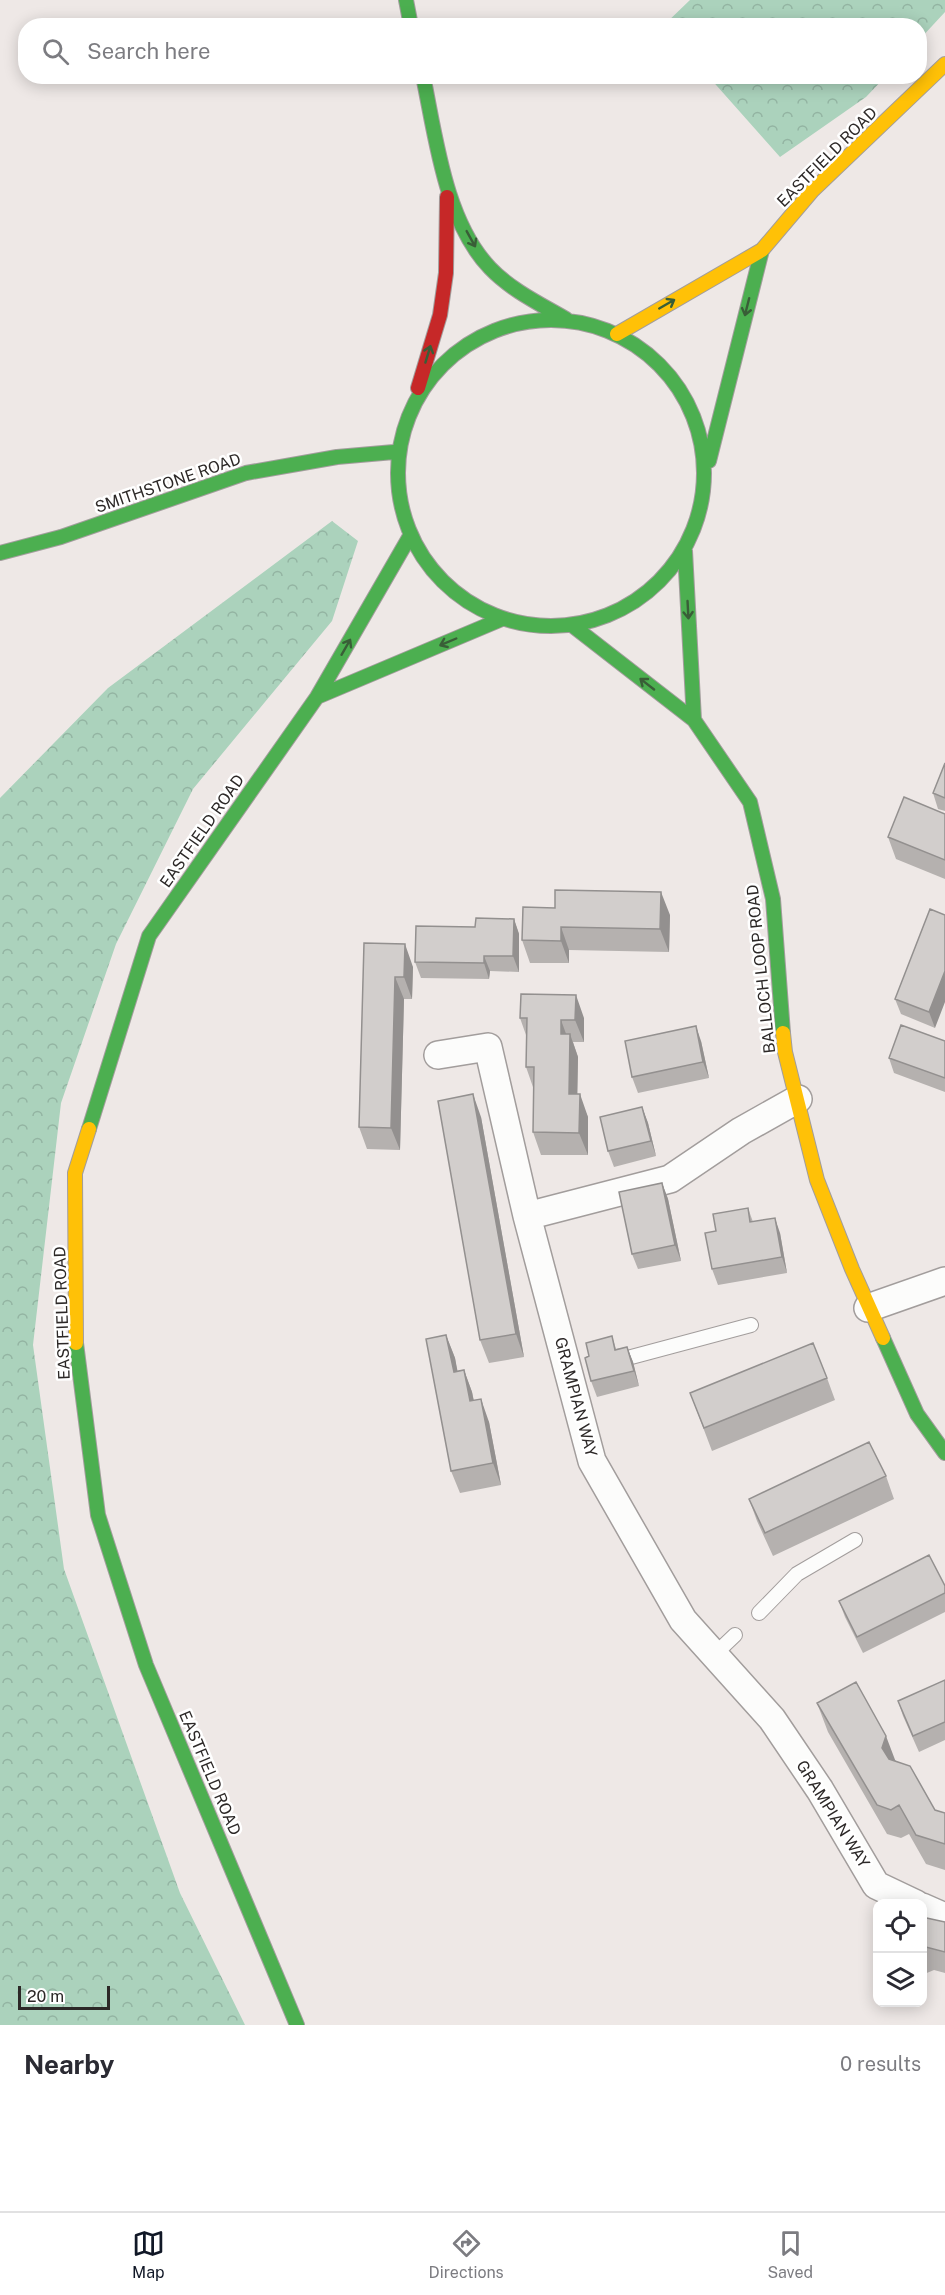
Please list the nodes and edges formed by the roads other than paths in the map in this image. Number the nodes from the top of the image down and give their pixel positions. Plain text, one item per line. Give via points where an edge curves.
1 (406, 0) edge
2 (409, 18) edge
3 (945, 64) edge
4 (927, 81) edge
5 (425, 84) edge
6 (924, 84) edge
7 (447, 186) junction
8 (762, 250) junction
9 (566, 319) junction
10 (617, 334) junction
11 (411, 410) junction
12 (394, 452) junction
13 (706, 472) junction
14 (410, 536) junction
15 (61, 537) junction
16 (0, 547) edge
17 (685, 551) junction
18 (0, 553) edge
19 (502, 619) junction
20 (573, 626) junction
21 (317, 697) junction
22 (694, 720) junction
23 (438, 1055) dead end
24 (798, 1099) junction
25 (527, 1216) junction
26 (945, 1281) edge
27 (868, 1308) junction
28 (751, 1325) dead end
29 (620, 1360) edge
30 (945, 1453) edge
31 (855, 1540) dead end
32 (759, 1613) dead end
33 (735, 1635) dead end
34 (714, 1655) junction
35 (905, 1899) edge
36 (927, 1909) edge
37 (945, 1917) edge
38 (297, 2025) edge

1 - 2 main road
3 - 4 main road, EASTFIELD ROAD
5 - 7 main road
6 - 8 main road, EASTFIELD ROAD via 812,191
7 -> 9 main road via 483,260 504,280
11 -> 7 main road via 440,315 446,273
10 -> 8 main road, EASTFIELD ROAD
8 -> 13 main road, EASTFIELD ROAD
9 - 10 main road
9 - 11 main road via 498,328 456,352 422,389
10 - 13 main road via 654,357 674,380 700,432
11 - 12 main road
12 - 14 main road via 398,491
12 - 15 main road, SMITHSTONE ROAD via 337,457 246,473
13 - 17 main road via 702,507
14 - 19 main road via 431,570 463,599
21 -> 14 main road, EASTFIELD ROAD
15 - 16 main road, SMITHSTONE ROAD
15 - 18 main road, SMITHSTONE ROAD
17 - 20 main road via 656,587 628,607
17 -> 22 main road
19 - 20 main road
19 -> 21 main road
22 -> 20 main road, BALLOCH LOOP ROAD
21 - 38 main road, EASTFIELD ROAD via 149,936 75,1173 76,1347 98,1515 146,1665
22 - 24 main road, BALLOCH LOOP ROAD via 750,802 773,898 785,1052
23 - 25 street, GRAMPIAN WAY via 488,1047
24 - 25 street via 741,1131 670,1179
24 - 27 main road, BALLOCH LOOP ROAD via 817,1180
25 - 34 street, GRAMPIAN WAY via 577,1371 592,1461 683,1620
26 - 27 street
27 - 30 main road, BALLOCH LOOP ROAD via 917,1414
28 - 29 lane
31 - 32 lane via 797,1574
33 - 34 lane
34 - 35 street, GRAMPIAN WAY via 772,1719 876,1885
36 - 37 street

